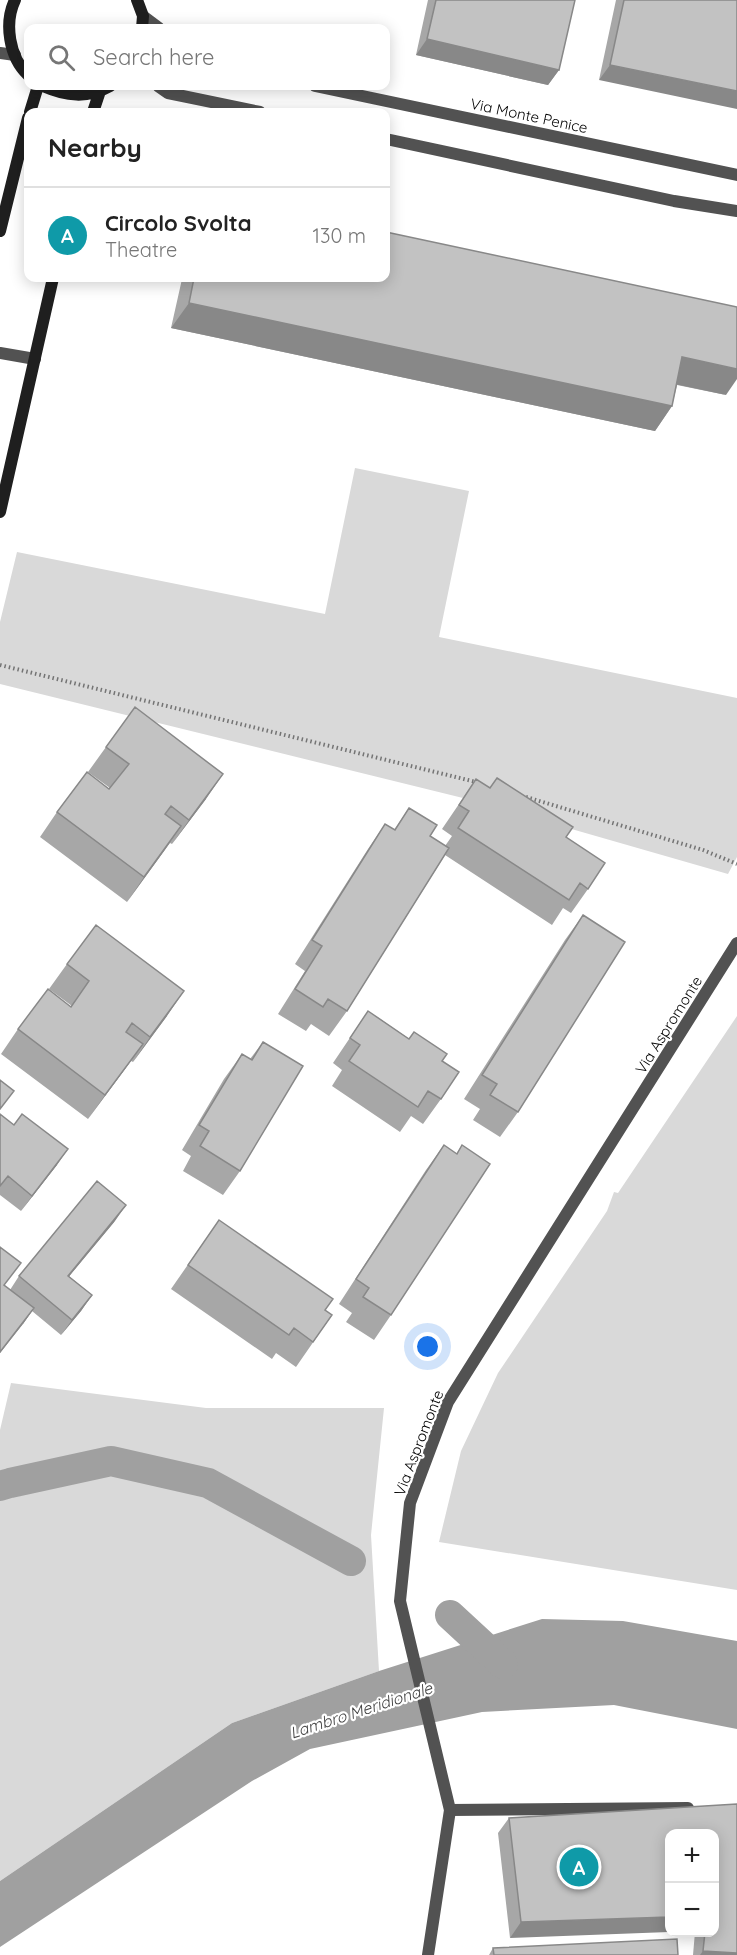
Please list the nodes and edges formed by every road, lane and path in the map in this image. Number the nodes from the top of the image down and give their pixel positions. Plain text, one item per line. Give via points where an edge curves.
1 (15, 0) edge
2 (137, 0) edge
3 (143, 22) edge
4 (0, 53) edge
5 (15, 55) junction
6 (24, 69) edge
7 (39, 90) edge
8 (52, 90) edge
9 (96, 90) edge
10 (104, 90) edge
11 (164, 90) edge
12 (334, 90) edge
13 (32, 108) edge
14 (95, 108) edge
15 (241, 108) edge
16 (24, 134) edge
17 (390, 140) edge
18 (737, 175) edge
19 (737, 211) edge
20 (0, 231) edge
21 (52, 282) edge
22 (0, 353) edge
23 (35, 359) junction
24 (0, 512) edge
25 (0, 665) edge
26 (480, 783) edge
27 (525, 797) edge
28 (737, 864) edge
29 (737, 943) edge
30 (701, 1808) edge
31 (450, 1809) junction
32 (428, 1955) edge

1 - 5 main road via 9,30
2 - 3 main road
4 - 5 street
5 - 6 main road
7 - 13 main road
8 - 9 main road via 75,95
10 - 14 main road
11 - 15 street
12 - 18 street, Via Monte Penice
16 - 20 main road
17 - 19 street
21 - 23 main road
22 - 23 street
23 - 24 main road
25 - 26 path
27 - 28 path via 703,850
29 - 31 street, Via Aspromonte via 448,1402 410,1503 400,1601
30 - 31 street
31 - 32 street, Via Aspromonte

